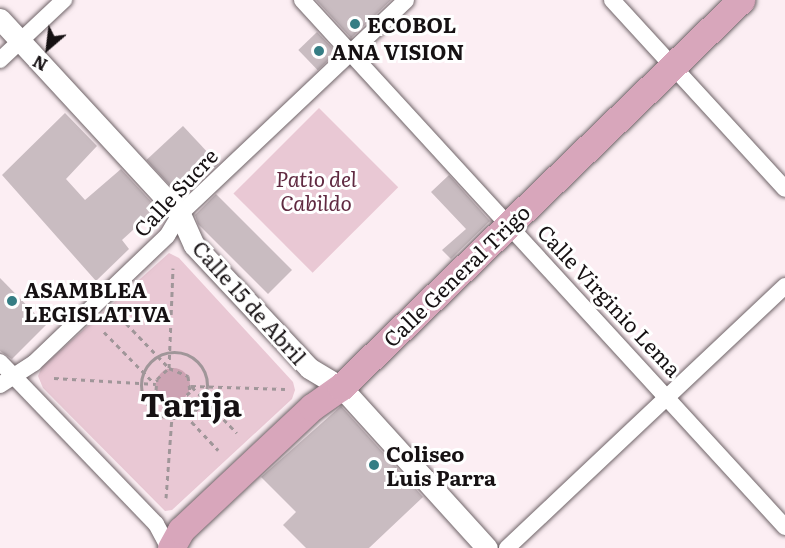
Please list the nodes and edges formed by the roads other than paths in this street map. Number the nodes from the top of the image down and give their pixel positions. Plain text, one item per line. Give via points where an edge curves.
1 (64, 0) edge
2 (302, 0) edge
3 (406, 0) edge
4 (612, 0) edge
5 (741, 0) edge
6 (0, 19) edge
7 (21, 41) junction
8 (350, 52) junction
9 (0, 60) edge
10 (674, 66) junction
11 (785, 189) edge
12 (180, 214) junction
13 (508, 224) junction
14 (785, 286) edge
15 (4, 374) edge
16 (341, 387) junction
17 (670, 397) junction
18 (785, 527) edge
19 (170, 548) edge
20 (487, 548) edge
21 (507, 548) edge

1 - 7 street
2 - 8 street, Calle Virginio Lema
3 - 8 street, Calle Sucre
4 - 10 street
5 - 10 main road, Calle General Trigo
6 - 7 street, Calle 15 de Abril
7 - 9 street
7 - 12 street, Calle 15 de Abril
8 - 12 street, Calle Sucre
8 - 13 street, Calle Virginio Lema
10 - 11 street
10 - 13 main road, Calle General Trigo
12 - 15 street, Calle Sucre via 167,236 42,355
12 - 16 street, Calle 15 de Abril via 194,245 309,368
13 - 16 main road, Calle General Trigo
13 - 17 street, Calle Virginio Lema
14 - 17 street
15 - 19 street via 156,524
16 - 19 main road, Calle General Trigo via 312,407 190,522
16 - 20 street, Calle 15 de Abril
17 - 18 street, Calle Virginio Lema
17 - 21 street

